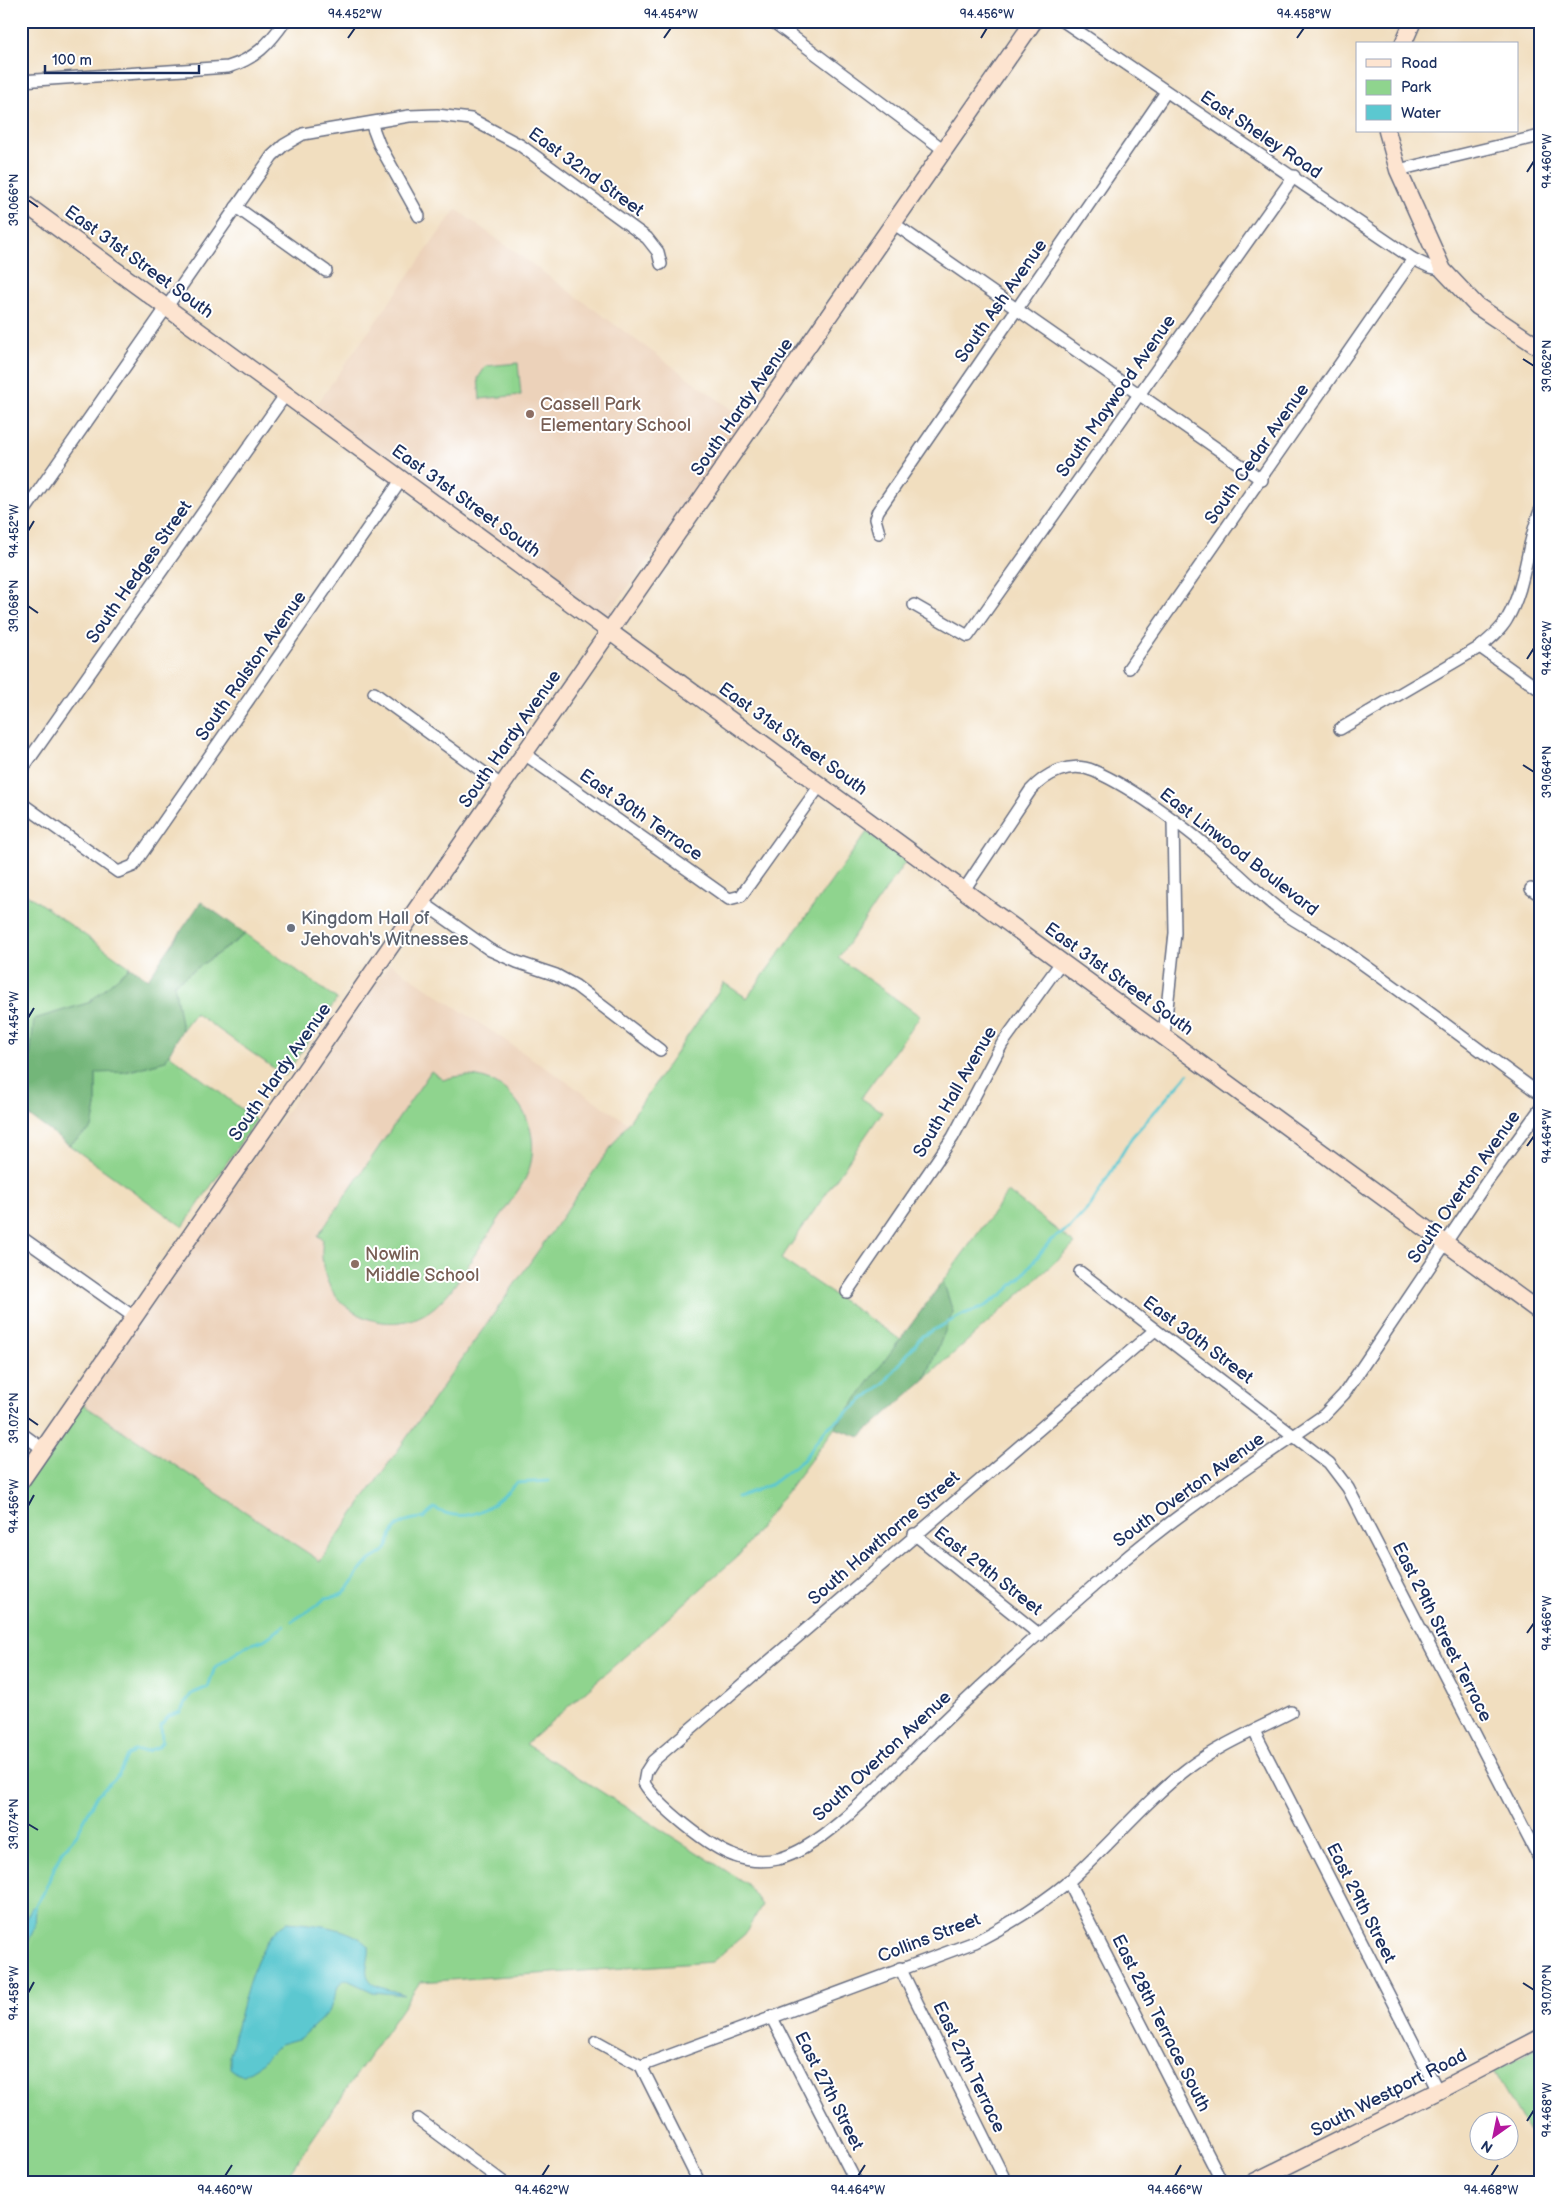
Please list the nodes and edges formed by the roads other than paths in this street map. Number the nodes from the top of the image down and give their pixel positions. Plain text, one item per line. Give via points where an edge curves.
1 (285, 21) edge
2 (772, 21) edge
3 (1034, 21) edge
4 (1063, 21) edge
5 (1413, 21) edge
6 (1404, 42) edge
7 (21, 81) edge
8 (1166, 92) junction
9 (371, 123) junction
10 (1387, 132) edge
11 (1540, 136) edge
12 (944, 150) junction
13 (1398, 170) junction
14 (1294, 176) junction
15 (21, 201) edge
16 (236, 207) junction
17 (419, 216) dead end
18 (893, 223) junction
19 (1413, 260) junction
20 (661, 264) dead end
21 (1443, 270) junction
22 (326, 271) dead end
23 (166, 306) junction
24 (1017, 309) junction
25 (1540, 348) edge
26 (286, 394) junction
27 (1138, 394) junction
28 (402, 479) junction
29 (1262, 480) junction
30 (1540, 511) edge
31 (21, 516) edge
32 (879, 533) dead end
33 (914, 605) dead end
34 (609, 630) junction
35 (1480, 647) junction
36 (1129, 668) dead end
37 (1540, 690) edge
38 (374, 693) dead end
39 (1340, 729) dead end
40 (523, 753) junction
41 (21, 771) edge
42 (821, 784) junction
43 (501, 785) junction
44 (21, 803) edge
45 (1173, 821) junction
46 (964, 890) junction
47 (422, 902) junction
48 (1062, 961) junction
49 (1164, 1036) junction
50 (660, 1050) dead end
51 (1540, 1094) edge
52 (1540, 1108) edge
53 (21, 1237) edge
54 (1445, 1243) junction
55 (1080, 1272) dead end
56 (847, 1292) dead end
57 (1540, 1312) edge
58 (134, 1318) junction
59 (1155, 1330) junction
60 (21, 1433) edge
61 (1295, 1435) junction
62 (43, 1449) junction
63 (21, 1481) edge
64 (914, 1534) junction
65 (1040, 1634) junction
66 (1291, 1712) dead end
67 (1254, 1731) junction
68 (773, 1860) joint
69 (1540, 1860) edge
70 (1068, 1881) junction
71 (900, 1968) junction
72 (771, 2016) junction
73 (1540, 2038) edge
74 (596, 2041) dead end
75 (641, 2066) junction
76 (1438, 2091) junction
77 (418, 2119) dead end
78 (503, 2182) edge
79 (699, 2182) edge
80 (856, 2182) edge
81 (1006, 2182) edge
82 (1222, 2182) edge
83 (1254, 2182) edge

1 - 7 street via 259,53 228,66
2 - 12 street
3 - 12 street, South Hardy Avenue
4 - 8 street, East Sheley Road
5 - 6 street
8 - 14 street, East Sheley Road
8 - 24 street, South Ash Avenue
9 - 16 street, East 32nd Street via 303,134 284,145 272,156
9 - 17 street via 379,144
9 - 20 street, East 32nd Street via 437,115 476,121 520,145 647,238 658,252
10 - 13 street
11 - 13 street
12 - 18 street, South Hardy Avenue
13 - 21 street
14 - 19 street, East Sheley Road
14 - 27 street, South Maywood Avenue
15 - 23 street, East 31st Street South
16 - 22 street
16 - 23 street, East 32nd Street
18 - 24 street
18 - 34 street, South Hardy Avenue
19 - 21 street, East Sheley Road
19 - 29 street, South Cedar Avenue
21 - 25 street via 1476,306
23 - 26 street, East 31st Street South
23 - 31 street, East 32nd Street
24 - 27 street
24 - 32 street, South Ash Avenue via 878,511 875,519
26 - 28 street, East 31st Street South
26 - 41 street, South Hedges Street
27 - 29 street
27 - 33 street, South Maywood Avenue via 968,636
28 - 34 street, East 31st Street South
28 - 44 street, South Ralston Avenue via 133,866 118,872
29 - 36 street, South Cedar Avenue
30 - 35 street via 1529,540 1517,598 1507,620
34 - 40 street, South Hardy Avenue
34 - 42 street, East 31st Street South
35 - 37 street
35 - 39 street
38 - 43 street
40 - 42 street, East 30th Terrace via 729,899 741,896
40 - 43 street, South Hardy Avenue
42 - 46 street, East 31st Street South
43 - 47 street, South Hardy Avenue
45 - 46 street, East Linwood Boulevard via 1135,794 1093,771 1065,768 1052,773 1030,791
45 - 49 street via 1175,933
45 - 51 street, East Linwood Boulevard via 1283,913 1334,944
46 - 48 street, East 31st Street South
47 - 50 street via 490,950 576,986
47 - 58 street, South Hardy Avenue
48 - 49 street, East 31st Street South
48 - 56 street, South Hall Avenue via 1002,1044 953,1137
49 - 54 street, East 31st Street South
52 - 54 street, South Overton Avenue
53 - 58 street
54 - 57 street, East 31st Street South
54 - 61 street, South Overton Avenue via 1344,1394 1324,1415
55 - 59 street, East 30th Street
58 - 62 street, South Hardy Avenue
59 - 61 street, East 30th Street
59 - 64 street, South Hawthorne Street
60 - 62 street
61 - 65 street, South Overton Avenue via 1168,1524
61 - 69 street, East 29th Street Terrace via 1329,1463 1348,1488
62 - 63 street, South Hardy Avenue
64 - 65 street, East 29th Street
64 - 68 street, South Hawthorne Street via 653,1760 644,1780 661,1804 720,1848 748,1860
65 - 68 street, South Overton Avenue via 847,1816 792,1854
66 - 67 street, Collins Street
67 - 70 street, Collins Street via 1218,1748 1187,1768
67 - 76 street, East 29th Street
70 - 71 street, Collins Street via 1029,1911 982,1938
70 - 82 street, East 28th Terrace South
71 - 72 street, Collins Street
71 - 81 street, East 27th Terrace
72 - 75 street, Collins Street
72 - 80 street, East 27th Street
73 - 76 street, South Westport Road
74 - 75 street
75 - 79 street
76 - 83 street, South Westport Road
77 - 78 street

